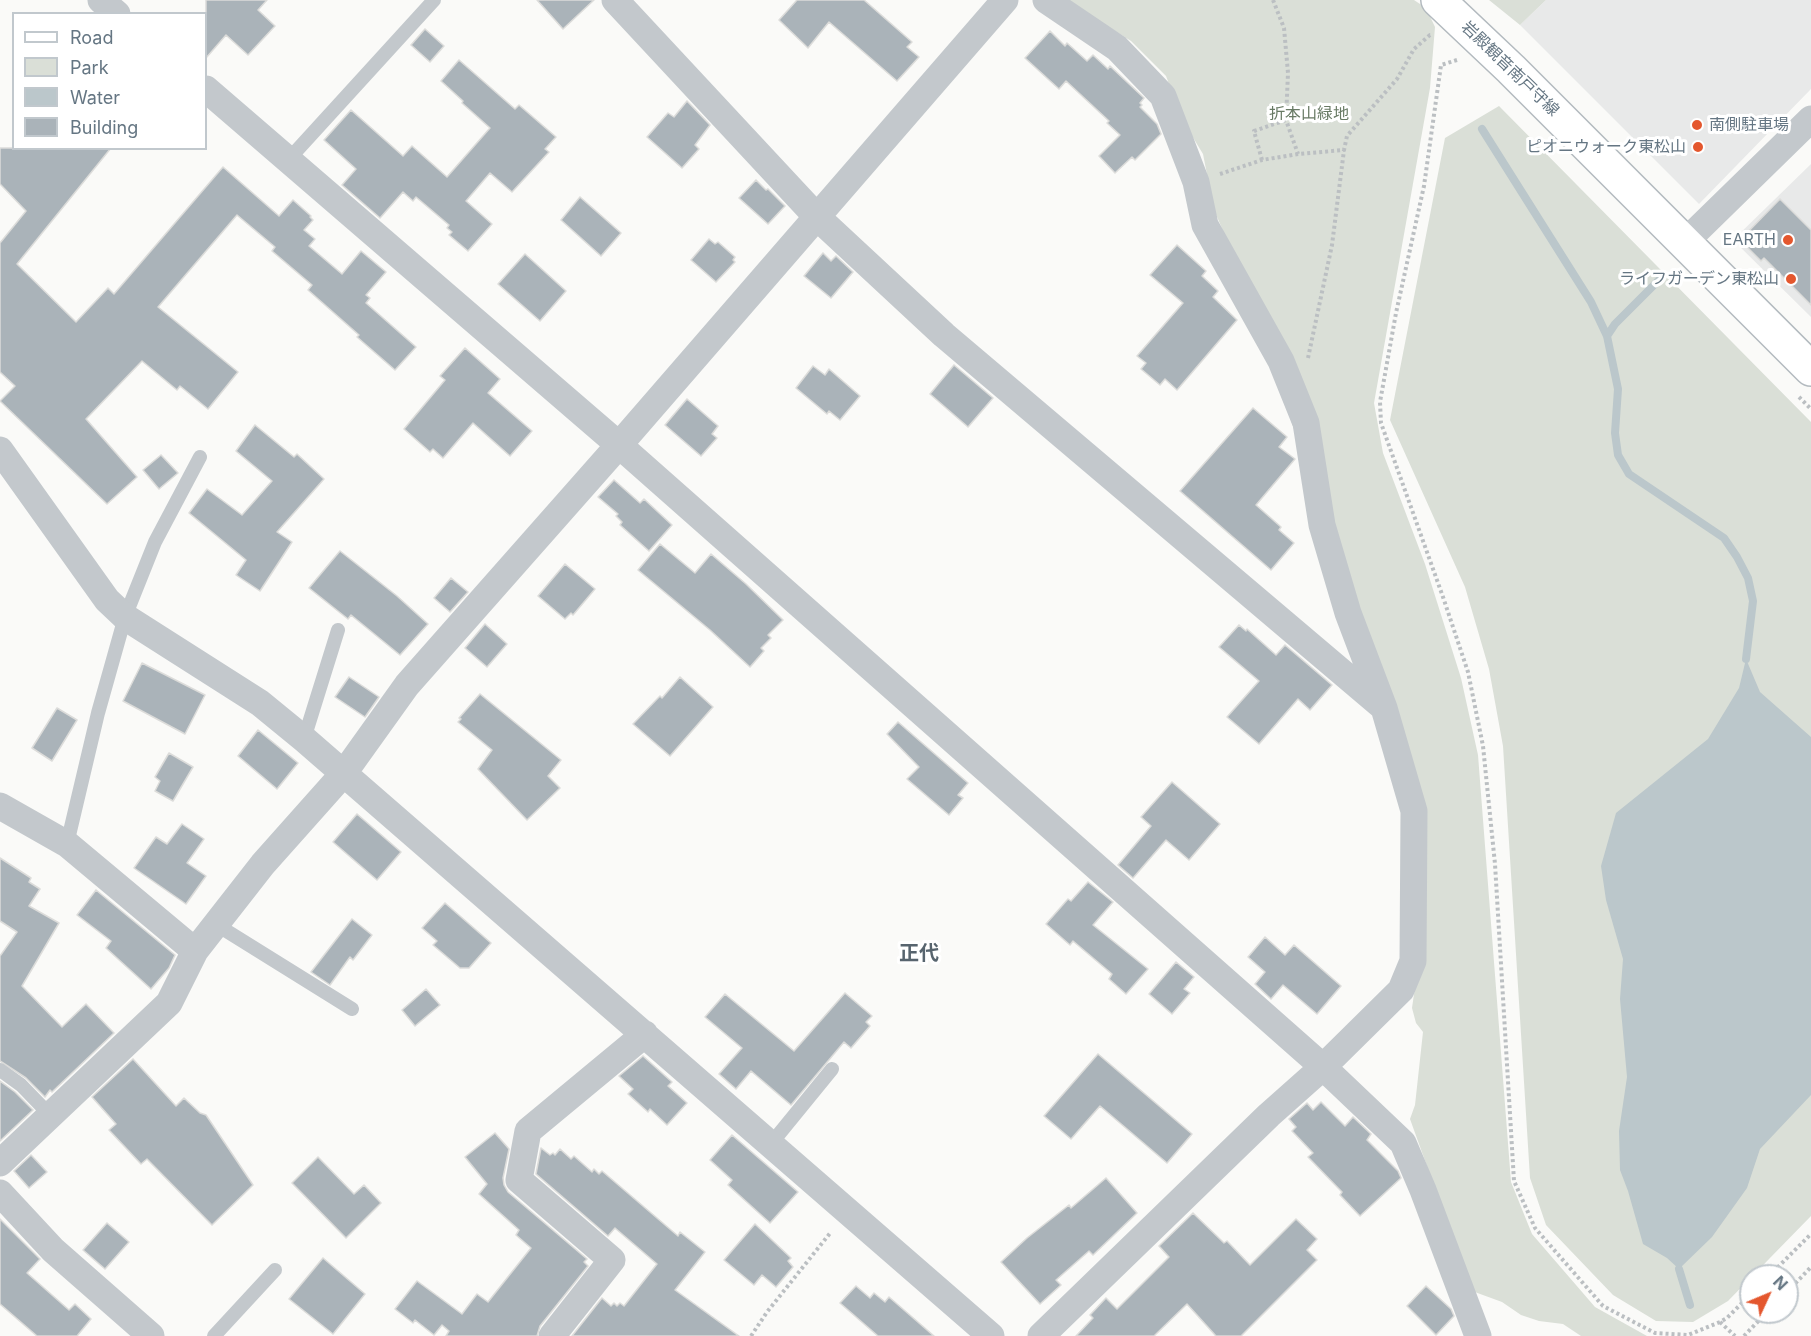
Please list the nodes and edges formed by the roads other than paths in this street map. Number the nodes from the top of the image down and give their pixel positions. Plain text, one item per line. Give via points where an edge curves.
1 (101, 0) edge
2 (434, 0) edge
3 (615, 0) edge
4 (1005, 0) edge
5 (1046, 0) edge
6 (1438, 0) edge
7 (115, 12) edge
8 (207, 90) edge
9 (1811, 119) edge
10 (289, 159) junction
11 (817, 217) junction
12 (1685, 242) junction
13 (1811, 369) edge
14 (619, 445) junction
15 (0, 450) edge
16 (200, 457) dead end
17 (125, 617) junction
18 (338, 630) dead end
19 (1384, 708) junction
20 (304, 739) junction
21 (344, 773) junction
22 (0, 806) edge
23 (67, 844) junction
24 (217, 925) junction
25 (195, 951) junction
26 (352, 1009) dead end
27 (645, 1034) junction
28 (1323, 1067) junction
29 (832, 1069) dead end
30 (0, 1070) edge
31 (50, 1115) junction
32 (770, 1145) junction
33 (0, 1163) edge
34 (0, 1192) edge
35 (275, 1270) dead end
36 (151, 1336) edge
37 (214, 1336) edge
38 (552, 1336) edge
39 (991, 1336) edge
40 (1041, 1336) edge
41 (1478, 1336) edge

1 - 7 street
2 - 10 lane
3 - 11 street
4 - 11 street
5 - 19 street via 1117,48 1163,96 1196,182 1205,225 1281,361 1306,423 1322,525 1348,613
6 - 12 main road, 岩殿観音南戸守線
8 - 10 street
9 - 12 street
10 - 14 street
11 - 14 street
11 - 19 street via 944,335
12 - 13 main road, 岩殿観音南戸守線
14 - 21 street via 407,685
14 - 28 street
15 - 17 street via 107,600
16 - 17 lane via 155,542
17 - 20 street via 260,703
17 - 23 lane
18 - 20 lane
19 - 28 street via 1414,811 1413,961 1401,990
20 - 21 street
21 - 24 street via 263,864
21 - 27 street
22 - 23 street
23 - 25 street
24 - 25 street
24 - 26 lane
25 - 31 street via 169,1003
27 - 32 street
27 - 38 street via 528,1131 519,1180 612,1260
28 - 40 street
28 - 41 street via 1403,1143
29 - 32 lane
30 - 31 lane
31 - 33 street
32 - 39 street
34 - 36 street via 53,1250
35 - 37 lane

